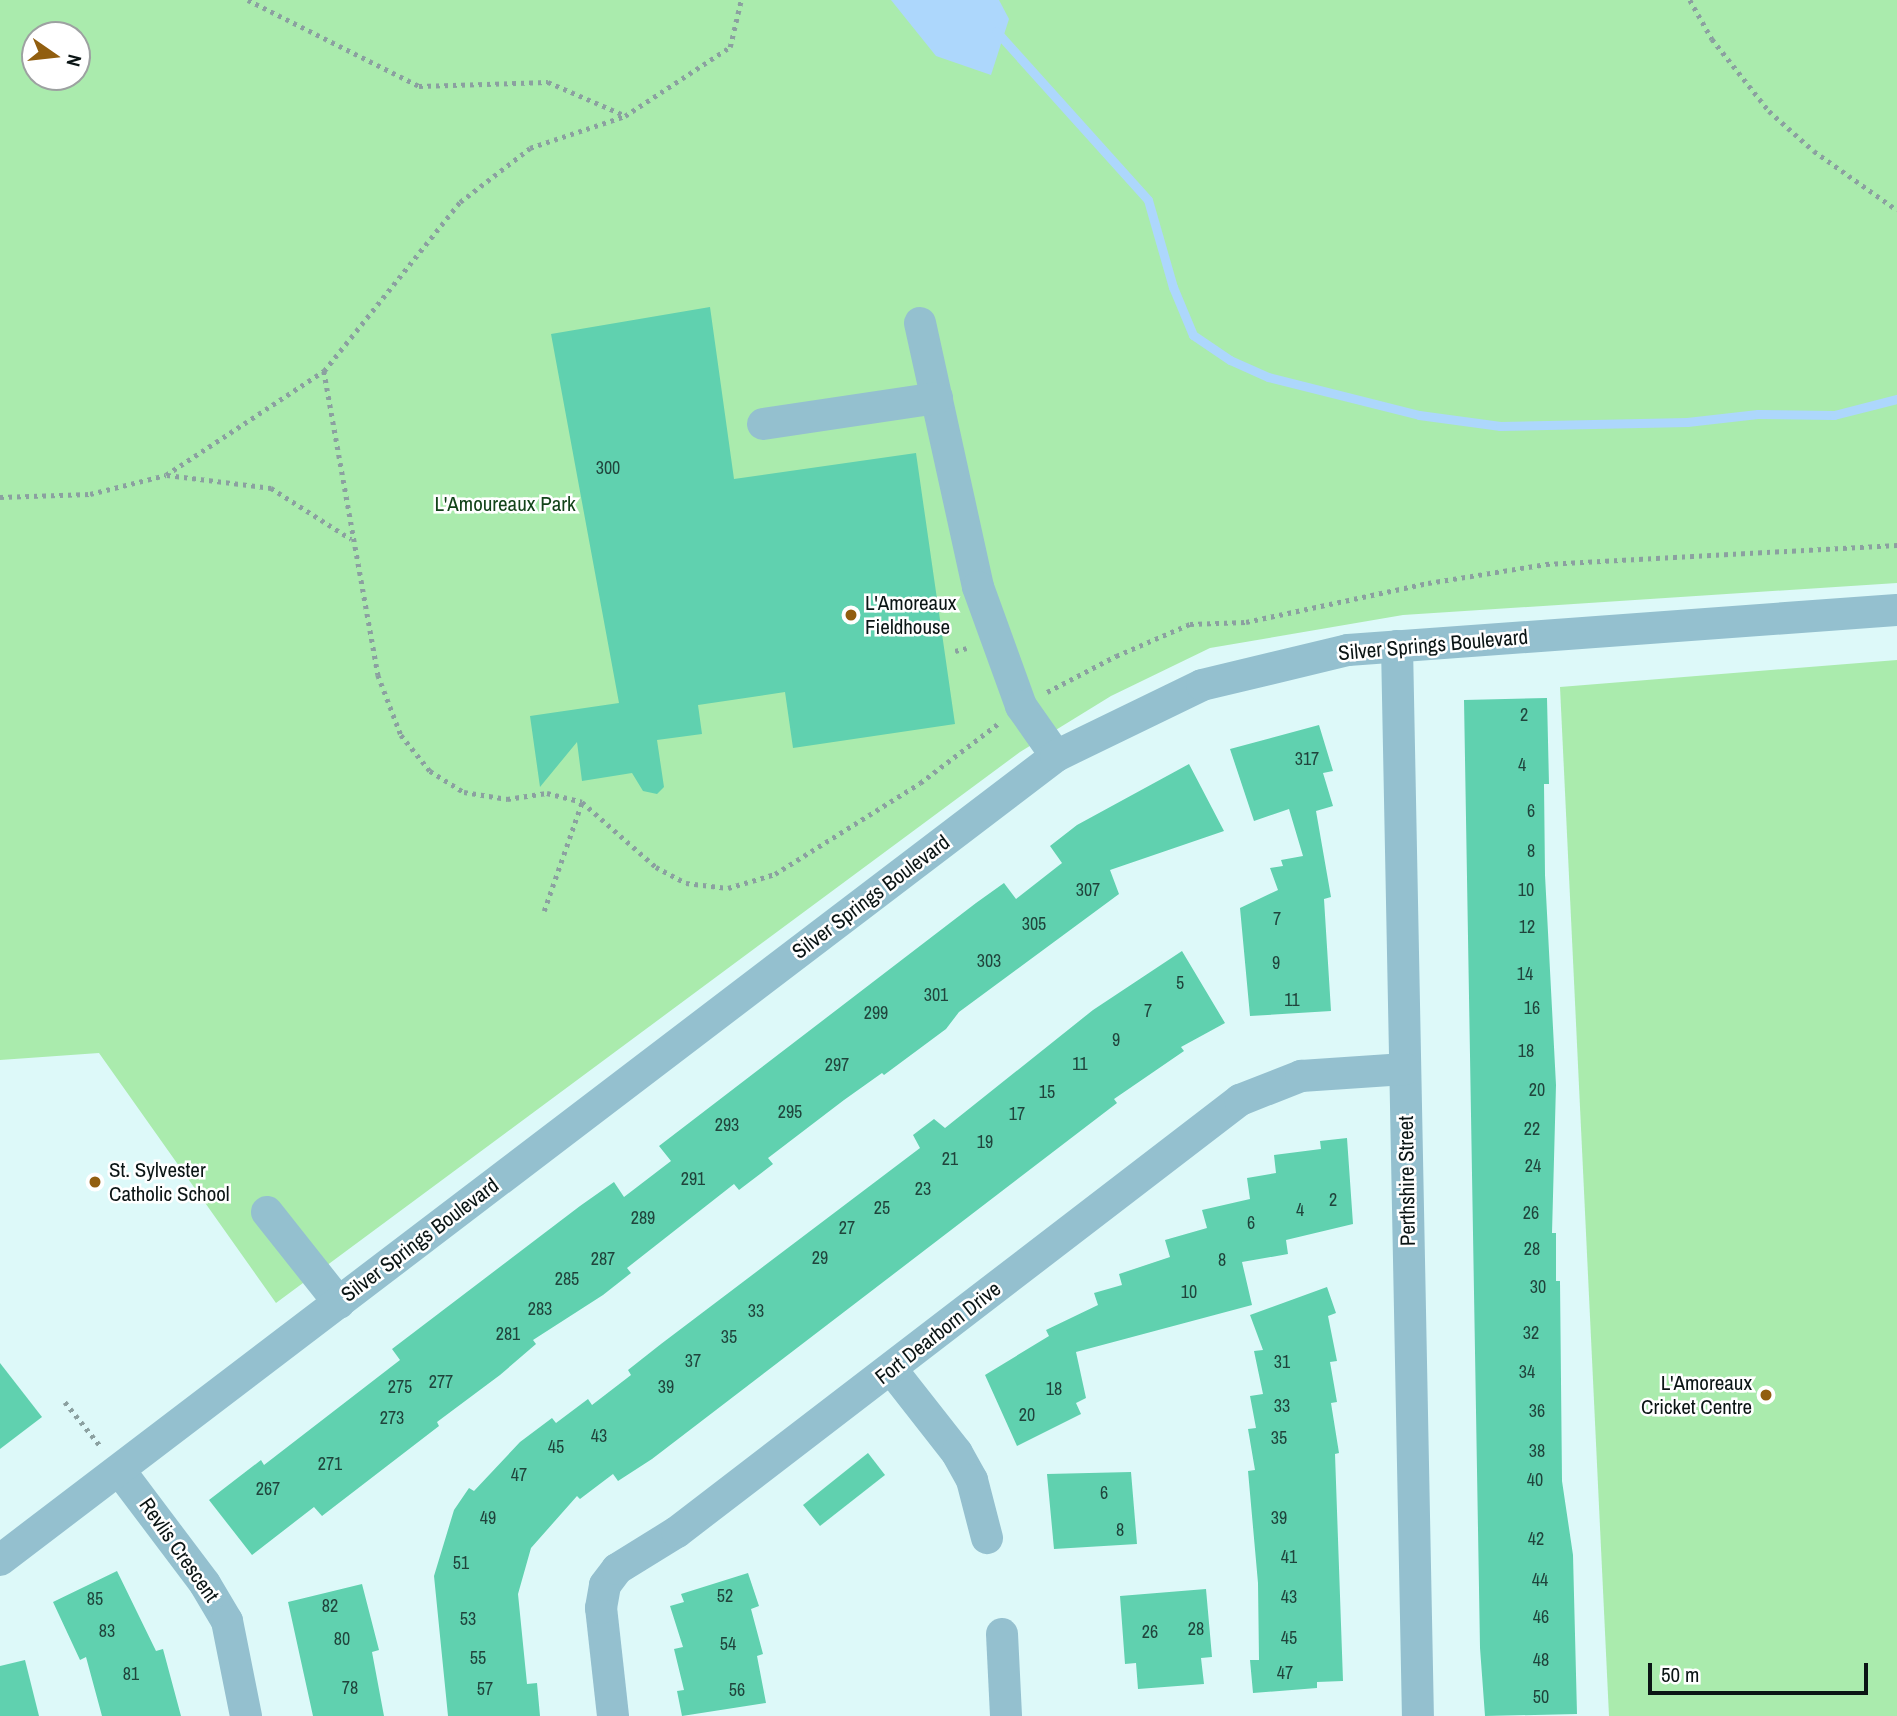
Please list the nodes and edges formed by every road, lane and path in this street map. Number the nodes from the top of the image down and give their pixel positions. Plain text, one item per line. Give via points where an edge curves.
1 (248, 0) edge
2 (741, 0) edge
3 (1690, 0) edge
4 (625, 116) junction
5 (1897, 209) edge
6 (920, 323) dead end
7 (937, 398) junction
8 (763, 425) dead end
9 (166, 475) junction
10 (0, 498) edge
11 (351, 539) dead end
12 (1897, 610) edge
13 (1397, 646) junction
14 (1056, 756) junction
15 (582, 802) dead end
16 (544, 911) dead end
17 (1405, 1069) junction
18 (267, 1212) dead end
19 (339, 1303) junction
20 (891, 1370) junction
21 (65, 1402) dead end
22 (113, 1463) junction
23 (986, 1538) dead end
24 (0, 1560) edge
25 (1002, 1634) dead end
26 (246, 1716) edge
27 (613, 1716) edge
28 (1006, 1716) edge
29 (1418, 1716) edge

1 - 4 path via 419,86 548,82
2 - 4 path via 730,47
3 - 5 path via 1712,39 1769,111 1814,151
4 - 9 path via 530,148 470,194 324,371
6 - 7 street
7 - 8 street
7 - 14 street via 978,587 1004,669 1021,706
9 - 10 path via 90,494
9 - 11 path via 271,488
12 - 13 street, Silver Springs Boulevard
13 - 14 street, Silver Springs Boulevard via 1348,650 1202,685
13 - 17 street, Perthshire Street
14 - 19 street, Silver Springs Boulevard
15 - 16 path
17 - 20 street, Fort Dearborn Drive via 1301,1076 1240,1100
17 - 29 street, Perthshire Street
18 - 19 street
19 - 22 street, Silver Springs Boulevard
20 - 23 street via 967,1471
20 - 27 street, Fort Dearborn Drive via 677,1532 617,1569 605,1585 601,1608
21 - 22 path
22 - 24 street, Silver Springs Boulevard
22 - 26 street, Revlis Crescent via 205,1584 227,1621
25 - 28 street

